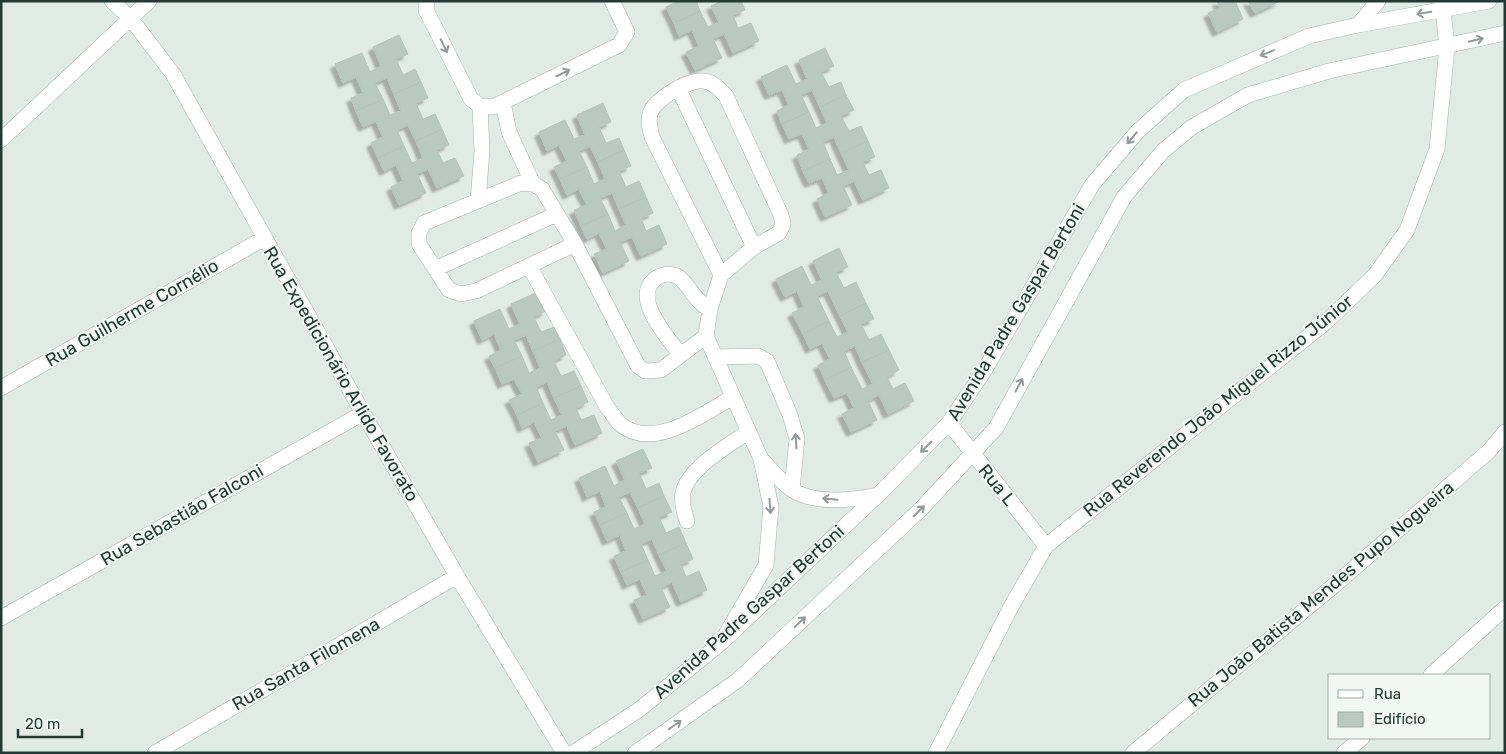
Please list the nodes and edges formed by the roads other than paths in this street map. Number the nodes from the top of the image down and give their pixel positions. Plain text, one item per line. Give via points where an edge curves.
1 (112, 1) edge
2 (149, 1) edge
3 (427, 1) edge
4 (612, 1) edge
5 (1378, 1) edge
6 (1489, 1) edge
7 (1444, 5) edge
8 (131, 19) junction
9 (1358, 25) junction
10 (1505, 33) edge
11 (1446, 47) junction
12 (678, 88) junction
13 (504, 102) junction
14 (480, 106) junction
15 (1, 140) edge
16 (533, 184) junction
17 (478, 201) junction
18 (557, 214) junction
19 (263, 239) junction
20 (575, 244) junction
21 (754, 247) junction
22 (529, 266) junction
23 (435, 269) junction
24 (722, 275) junction
25 (710, 309) junction
26 (706, 336) junction
27 (680, 354) junction
28 (715, 357) junction
29 (1, 388) edge
30 (733, 397) junction
31 (363, 413) junction
32 (949, 423) junction
33 (748, 432) junction
34 (1505, 432) edge
35 (973, 455) junction
36 (761, 459) junction
37 (792, 489) junction
38 (878, 495) junction
39 (687, 520) dead end
40 (1046, 546) junction
41 (457, 576) junction
42 (1505, 608) edge
43 (1, 618) edge
44 (722, 642) junction
45 (1432, 674) edge
46 (155, 753) edge
47 (564, 753) edge
48 (573, 753) edge
49 (635, 753) edge
50 (936, 753) edge
51 (1133, 753) edge

1 - 8 street, Rua Expedicionário Arlido Favorato
2 - 8 street
3 -> 14 street via 426,10 471,99
13 -> 4 street via 619,45 627,32
5 - 9 street
6 - 7 street, Avenida Padre Gaspar Bertoni
7 -> 9 street, Avenida Padre Gaspar Bertoni
7 - 11 street, Rua Reverendo João Miguel Rizzo Júnior
8 - 15 street
8 - 19 street, Rua Expedicionário Arlido Favorato via 173,74
9 -> 32 street, Avenida Padre Gaspar Bertoni via 1310,36 1184,90 1138,131 1092,186 984,371
11 -> 10 street, Avenida Padre Gaspar Bertoni
35 -> 11 street, Avenida Padre Gaspar Bertoni via 996,428 1124,198 1163,151 1192,127 1248,96 1328,71
11 - 40 street, Rua Reverendo João Miguel Rizzo Júnior via 1437,149 1407,230 1375,275 1325,323
12 - 21 street
12 - 21 street via 706,81 717,86 726,96 783,224 779,233
12 - 24 street via 650,112 650,130
13 - 14 street via 494,107
13 - 16 street via 509,132
14 - 17 street via 482,151
16 - 17 street via 521,183
16 - 18 street via 542,190
17 - 23 street via 424,223 419,233 419,244
18 - 20 street
18 - 23 street
19 - 29 street, Rua Guilherme Cornélio
19 - 31 street, Rua Expedicionário Arlido Favorato
20 - 22 street
20 - 27 street via 638,366 645,371 661,370
21 - 24 street
22 - 23 street via 461,294 449,290
22 - 30 street via 607,407 620,424 635,432 675,430
24 - 25 street
25 - 26 street
25 - 27 street via 702,305 677,276 665,274 652,283 649,311
26 - 27 street
26 - 28 street
28 - 30 street
37 -> 28 street via 797,439 767,361 758,356
30 - 33 street
31 - 41 street, Rua Expedicionário Arlido Favorato
31 - 43 street, Rua Sebastião Falconi
32 - 35 street, Rua L
32 -> 38 street, Avenida Padre Gaspar Bertoni
33 - 36 street
33 - 39 street via 716,453 689,480 682,493
34 - 51 street, Rua João Batista Mendes Pupo Nogueira via 1489,451 1337,583
35 - 40 street, Rua L
49 -> 35 street, Avenida Padre Gaspar Bertoni via 738,680 920,510
36 - 37 street
36 -> 44 street via 771,507 766,565
38 -> 37 street via 848,501 819,498
38 - 44 street, Avenida Padre Gaspar Bertoni
40 - 50 street, Rua Reverendo João Miguel Rizzo Júnior
41 - 46 street, Rua Santa Filomena
41 - 47 street, Rua Expedicionário Arlido Favorato
42 - 45 street
44 - 48 street, Avenida Padre Gaspar Bertoni via 640,709

